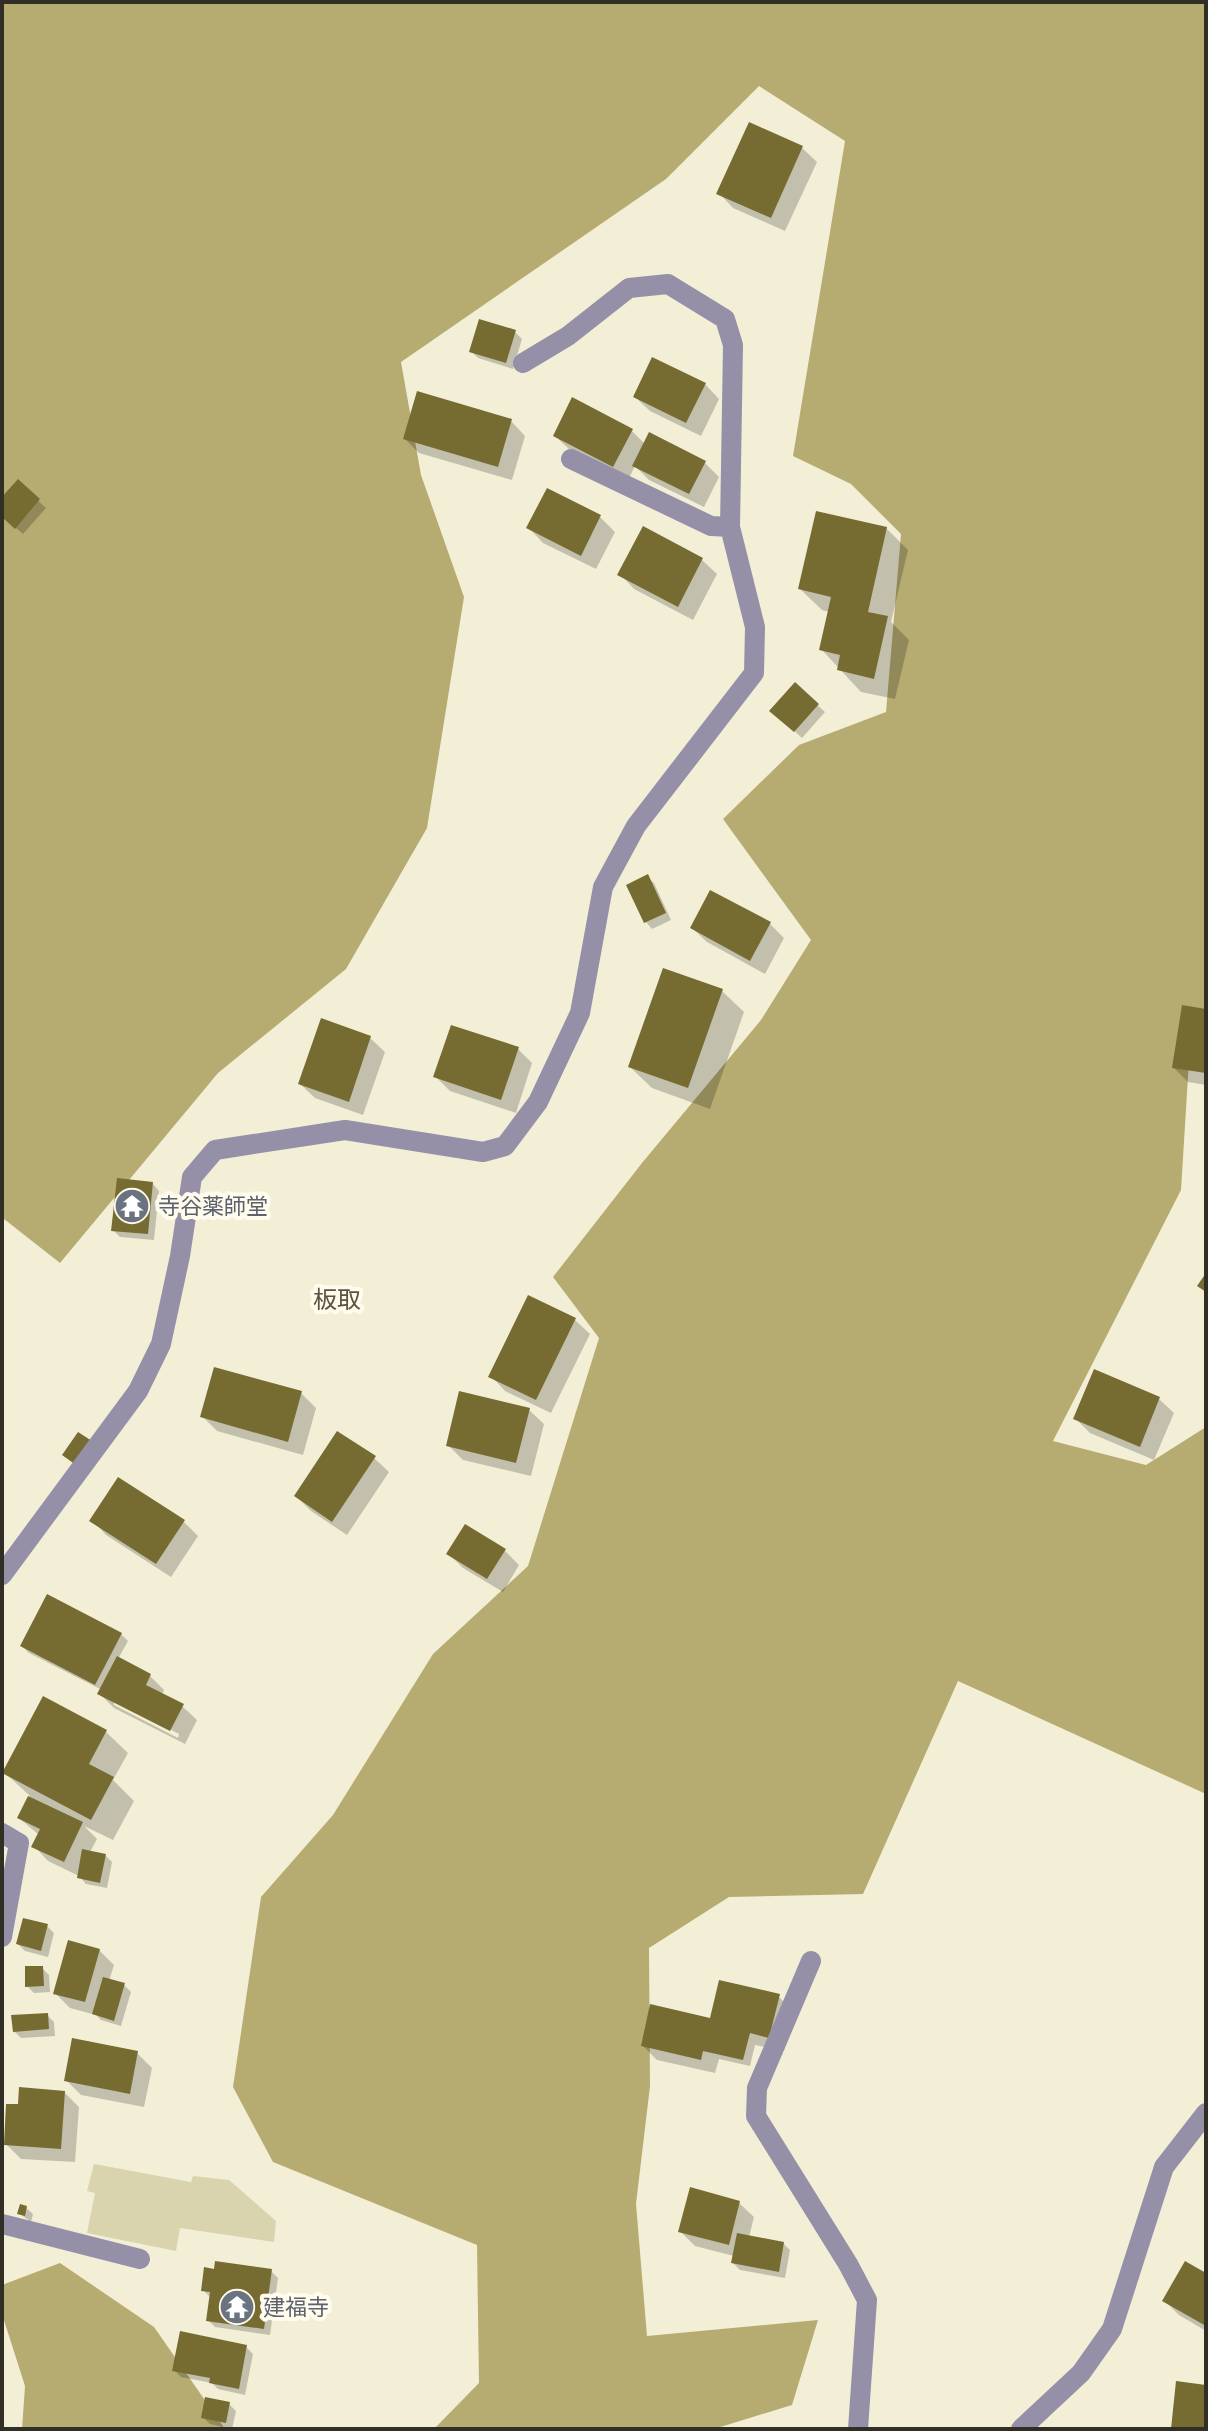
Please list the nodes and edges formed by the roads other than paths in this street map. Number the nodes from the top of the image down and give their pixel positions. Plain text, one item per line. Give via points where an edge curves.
1 (523, 363) dead end
2 (571, 459) dead end
3 (730, 527) junction
4 (2, 1575) edge
5 (2, 1833) edge
6 (2, 1937) edge
7 (811, 1961) dead end
8 (1206, 2113) edge
9 (2, 2224) edge
10 (140, 2259) dead end
11 (858, 2429) edge
12 (1021, 2429) edge

1 - 3 street via 629,288 668,284 725,319 733,345
2 - 3 street via 711,526
3 - 4 street via 755,627 754,673 636,826 603,887 580,1013 538,1102 505,1146 483,1152 345,1130 215,1150 192,1177 161,1344 138,1391
5 - 6 street via 19,1843
7 - 11 street via 757,2088 756,2116 867,2300
8 - 12 street via 1164,2167 1112,2329 1081,2373
9 - 10 street

